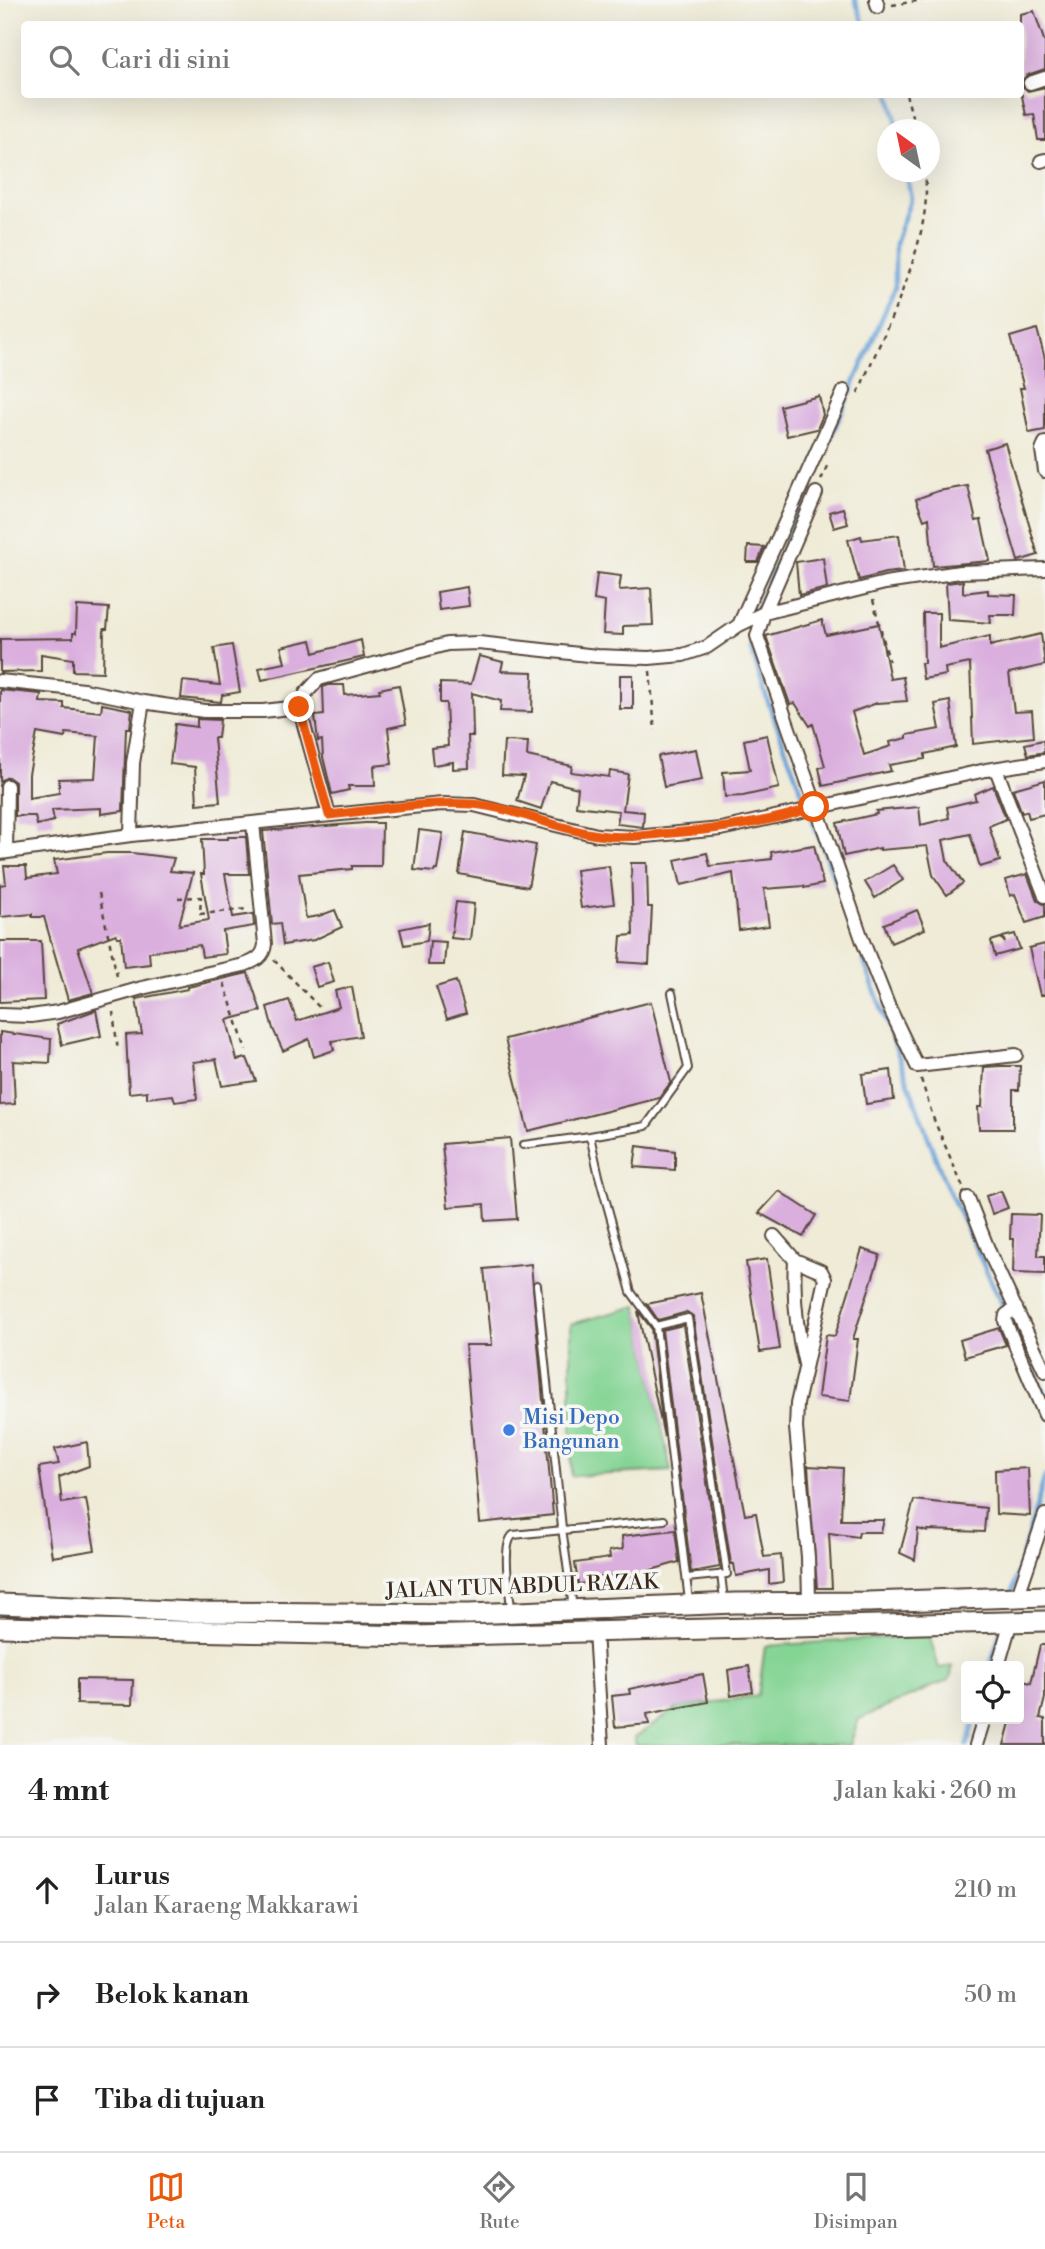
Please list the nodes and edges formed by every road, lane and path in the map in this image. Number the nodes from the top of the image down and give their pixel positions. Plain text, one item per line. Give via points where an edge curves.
1 (923, 0) edge
2 (877, 4) edge
3 (1045, 78) edge
4 (1030, 83) dead end
5 (907, 98) edge
6 (913, 119) edge
7 (924, 182) edge
8 (844, 391) dead end
9 (859, 392) dead end
10 (1045, 443) edge
11 (832, 455) dead end
12 (1045, 471) edge
13 (816, 493) joint
14 (1045, 569) edge
15 (870, 587) junction
16 (752, 619) junction
17 (649, 658) junction
18 (889, 661) dead end
19 (0, 681) edge
20 (143, 702) junction
21 (299, 707) junction
22 (655, 731) dead end
23 (1045, 761) edge
24 (996, 769) junction
25 (7, 786) dead end
26 (811, 808) junction
27 (329, 815) junction
28 (253, 822) junction
29 (131, 835) junction
30 (3, 852) edge
31 (99, 893) dead end
32 (1045, 896) edge
33 (178, 898) dead end
34 (262, 908) junction
35 (265, 950) junction
36 (219, 970) junction
37 (672, 993) dead end
38 (117, 996) junction
39 (321, 1010) dead end
40 (0, 1015) edge
41 (246, 1050) dead end
42 (118, 1051) dead end
43 (1016, 1055) dead end
44 (917, 1066) junction
45 (590, 1136) junction
46 (523, 1145) dead end
47 (968, 1198) joint
48 (774, 1236) dead end
49 (795, 1260) junction
50 (537, 1285) dead end
51 (1012, 1311) junction
52 (656, 1326) junction
53 (806, 1366) junction
54 (1045, 1371) edge
55 (1044, 1410) edge
56 (1045, 1515) edge
57 (664, 1520) dead end
58 (562, 1528) junction
59 (721, 1574) junction
60 (687, 1578) junction
61 (1045, 1596) edge
62 (1017, 1598) junction
63 (800, 1602) junction
64 (724, 1603) junction
65 (0, 1604) edge
66 (690, 1605) junction
67 (573, 1610) junction
68 (512, 1612) junction
69 (389, 1614) junction
70 (1011, 1621) junction
71 (1045, 1621) edge
72 (789, 1626) junction
73 (0, 1627) edge
74 (595, 1631) junction
75 (388, 1635) junction
76 (999, 1661) edge
77 (982, 1724) edge
78 (602, 1745) edge
79 (976, 1745) edge

1 - 2 path
3 - 4 street
5 - 6 path
7 - 9 path via 917,247
8 - 16 street
10 - 12 street
11 - 13 path
13 - 16 street
14 - 15 street via 960,572
15 - 16 street
15 - 18 path
16 - 17 street via 697,651
16 - 26 street
17 - 21 street via 447,644 319,679
17 - 22 path
19 - 20 street
20 - 21 street via 204,711
20 - 29 street via 134,762
21 - 27 street
23 - 24 street
24 - 26 street
24 - 32 street
25 - 30 street
26 - 27 street via 721,829 617,837 474,804
26 - 44 street via 888,1005
27 - 28 street
28 - 29 street
28 - 34 street
29 - 30 street
31 - 38 path
33 - 34 path via 201,897 200,914
34 - 35 street
35 - 36 street via 256,960
35 - 39 path
36 - 38 street
36 - 41 path
37 - 45 lane via 688,1068 646,1126
38 - 40 street via 58,1012
38 - 42 path
43 - 44 street
44 - 47 path via 934,1121
45 - 46 lane
45 - 52 lane via 631,1292
47 - 51 street
48 - 49 street
49 - 53 street via 796,1316
49 - 53 street via 821,1271 825,1279
50 - 58 lane
51 - 54 street
51 - 55 street via 1007,1326
52 - 59 lane via 688,1318 727,1574
52 - 60 lane
53 - 63 street via 796,1428 808,1557
56 - 62 street
57 - 58 lane
58 - 67 lane
58 - 68 lane via 515,1534 508,1539
59 - 60 lane
59 - 64 lane
60 - 66 lane
61 - 62 main road, JALAN TUN ABDUL RAZAK
62 - 63 main road, JALAN TUN ABDUL RAZAK
63 - 64 main road, JALAN TUN ABDUL RAZAK
63 - 72 main road
64 - 66 main road, JALAN TUN ABDUL RAZAK
65 - 69 main road, JALAN TUN ABDUL RAZAK
66 - 67 main road, JALAN TUN ABDUL RAZAK
67 - 68 main road, JALAN TUN ABDUL RAZAK
68 - 69 main road, JALAN TUN ABDUL RAZAK
69 - 75 main road
70 - 71 main road, JALAN TUN ABDUL RAZAK
70 - 72 main road, JALAN TUN ABDUL RAZAK
70 - 76 street
72 - 74 main road, JALAN TUN ABDUL RAZAK
73 - 75 main road, JALAN TUN ABDUL RAZAK
74 - 75 main road, JALAN TUN ABDUL RAZAK
74 - 78 street
77 - 79 street

